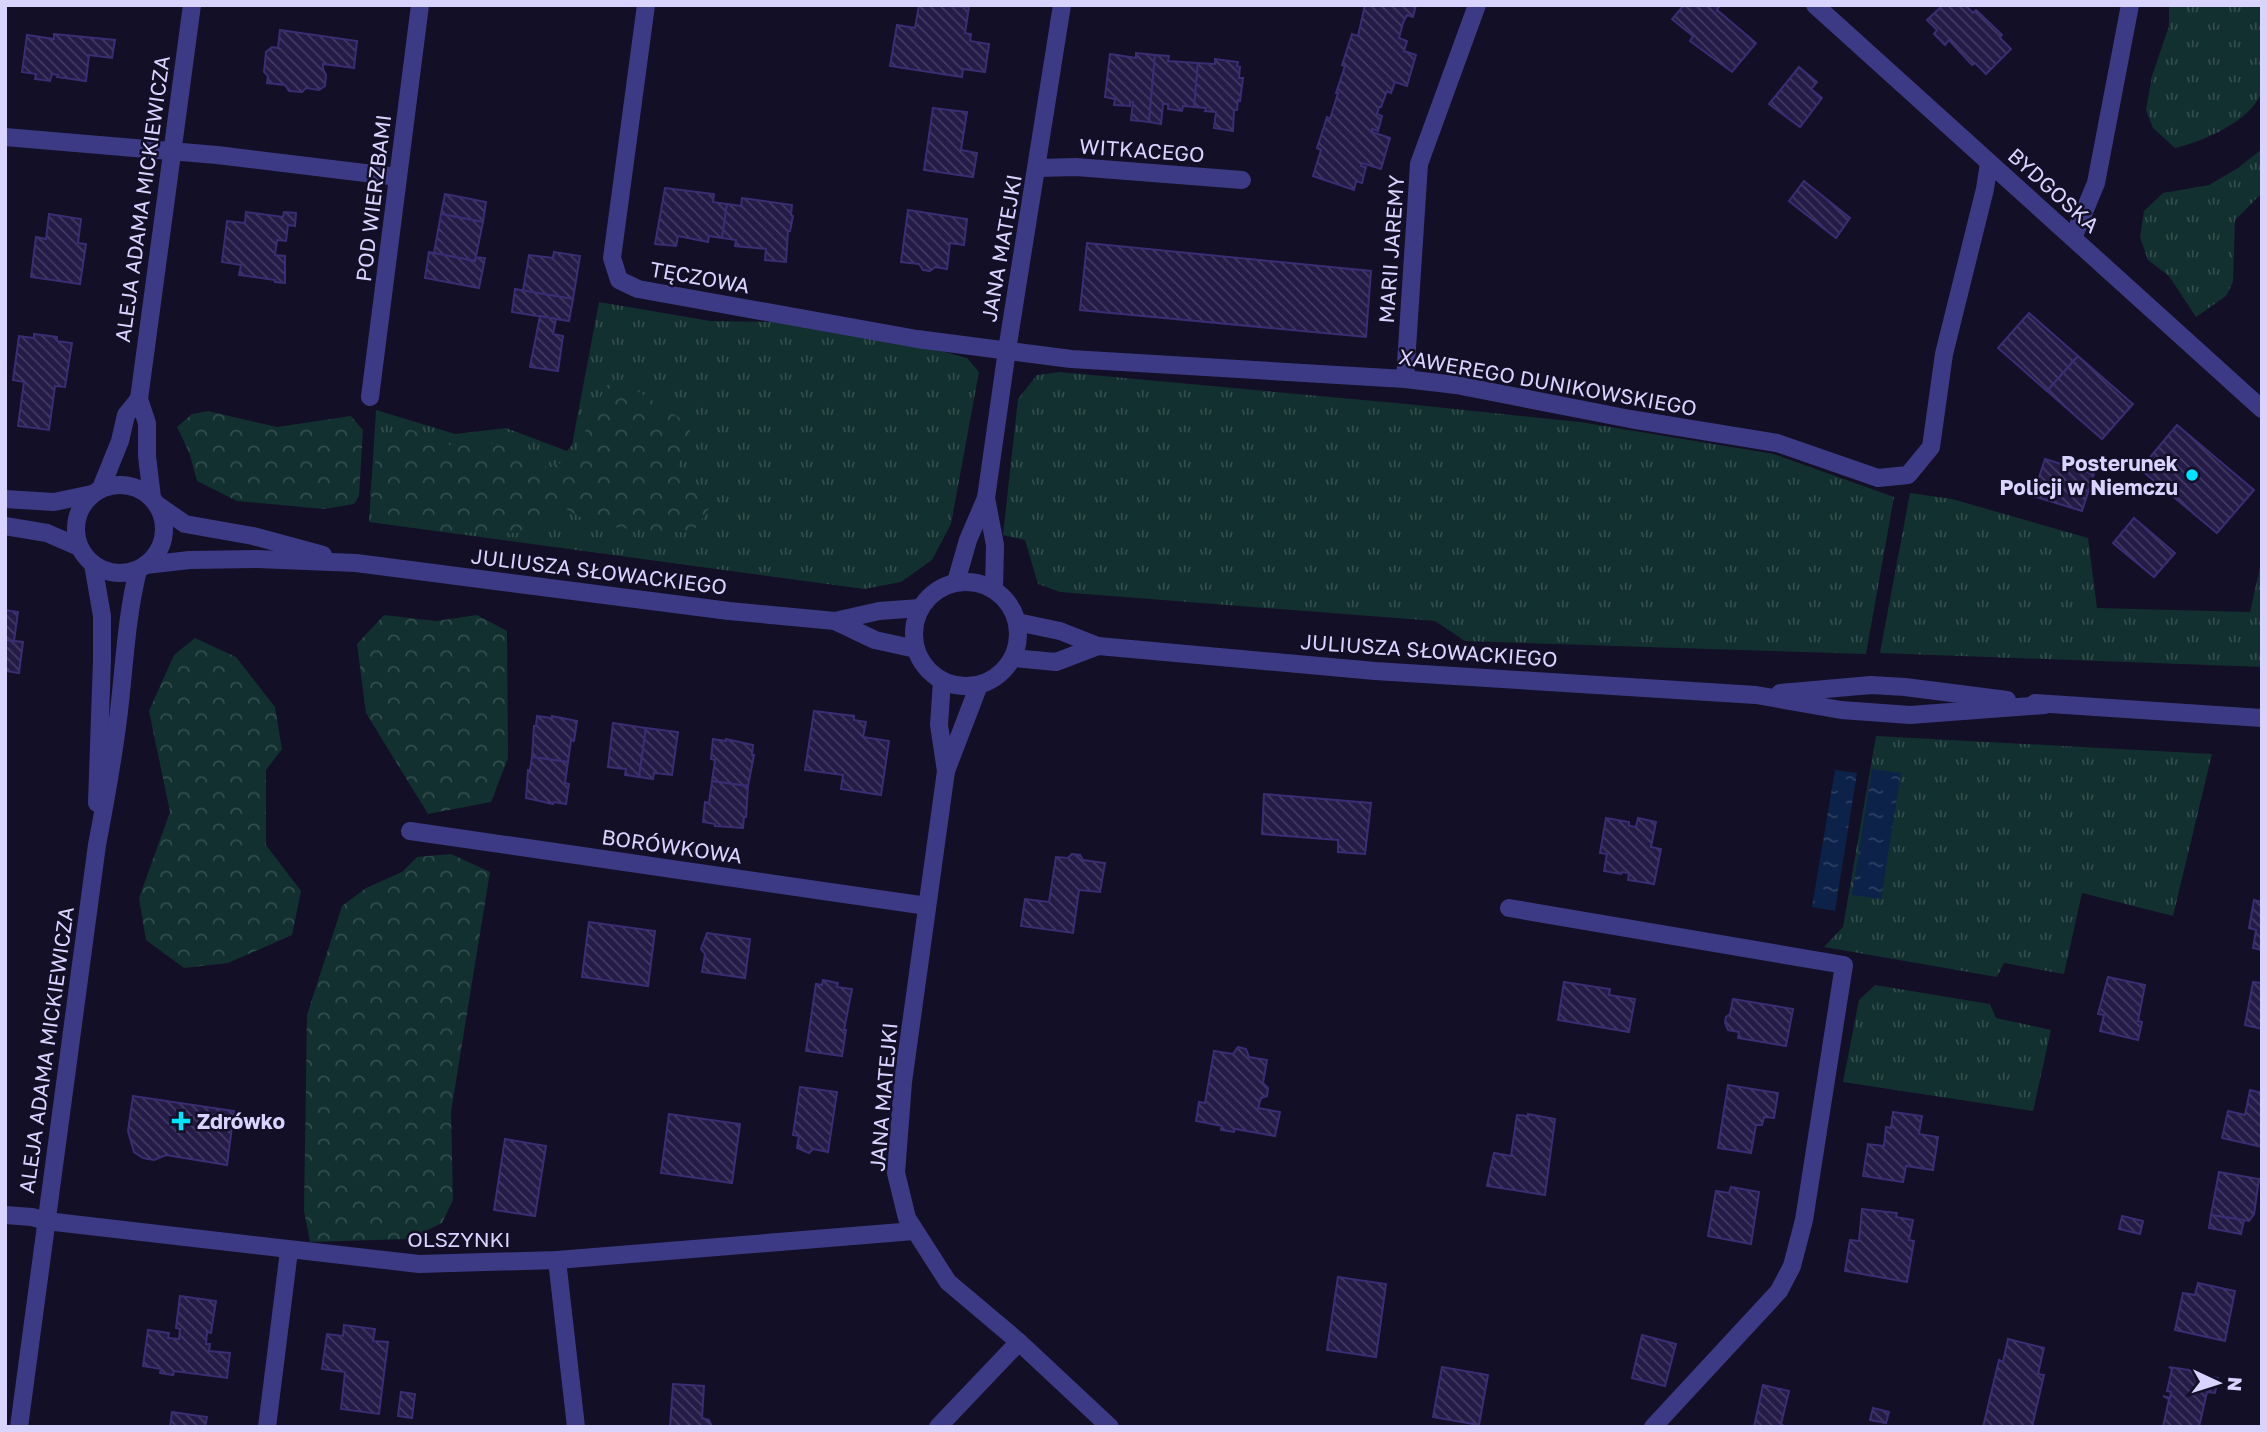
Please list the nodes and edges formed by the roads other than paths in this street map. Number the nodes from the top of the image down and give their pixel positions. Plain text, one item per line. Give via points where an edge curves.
1 (192, 5) edge
2 (420, 5) edge
3 (646, 5) edge
4 (1062, 5) edge
5 (1477, 5) edge
6 (1815, 5) edge
7 (2130, 5) edge
8 (5, 137) edge
9 (172, 151) junction
10 (1989, 163) junction
11 (1038, 168) junction
12 (398, 177) junction
13 (1242, 180) dead end
14 (2073, 238) junction
15 (1007, 350) junction
16 (1405, 379) junction
17 (370, 397) dead end
18 (139, 399) junction
19 (2262, 409) edge
20 (97, 491) junction
21 (986, 498) junction
22 (5, 499) edge
23 (155, 502) junction
24 (5, 526) edge
25 (79, 547) junction
26 (356, 563) junction
27 (93, 564) junction
28 (142, 568) junction
29 (957, 582) junction
30 (995, 590) junction
31 (920, 608) junction
32 (835, 621) junction
33 (1017, 622) junction
34 (1098, 646) junction
35 (916, 649) junction
36 (1013, 657) junction
37 (943, 681) junction
38 (979, 685) junction
39 (1756, 695) junction
40 (2045, 705) junction
41 (2262, 718) edge
42 (946, 771) junction
43 (410, 831) dead end
44 (97, 845) junction
45 (927, 906) junction
46 (1509, 908) dead end
47 (5, 1216) edge
48 (46, 1221) junction
49 (914, 1231) junction
50 (289, 1251) junction
51 (557, 1261) junction
52 (1019, 1342) junction
53 (19, 1427) edge
54 (267, 1427) edge
55 (576, 1427) edge
56 (938, 1427) edge
57 (1110, 1427) edge
58 (1653, 1427) edge

1 - 9 street, ALEJA ADAMA MICKIEWICZA
2 - 12 street, POD WIERZBAMI
3 - 15 street, TĘCZOWA via 612,258 619,280 651,292
4 - 11 street, JANA MATEJKI
5 - 16 street, MARII JAREMY via 1419,164
6 - 10 street, BYDGOSKA
7 - 14 street via 2096,183
8 - 9 street
9 - 12 street
9 - 18 street, ALEJA ADAMA MICKIEWICZA
10 - 14 street, BYDGOSKA
10 - 16 street, XAWEREGO DUNIKOWSKIEGO via 1944,354 1931,447 1908,475 1878,478 1777,443
11 - 13 street, WITKACEGO
11 - 15 street, JANA MATEJKI
12 - 17 street, POD WIERZBAMI
14 - 19 street, BYDGOSKA
15 - 16 street, XAWEREGO DUNIKOWSKIEGO via 1071,359
15 - 21 street, JANA MATEJKI
18 - 20 street, ALEJA ADAMA MICKIEWICZA via 126,415 120,441
18 - 23 street, ALEJA ADAMA MICKIEWICZA via 147,423
20 - 22 street via 54,502
20 - 23 street via 127,485 146,492
20 - 25 street via 83,504 76,522
21 - 29 street, JANA MATEJKI
21 - 30 street, JANA MATEJKI via 995,545
23 - 26 street, JULIUSZA SŁOWACKIEGO via 185,524
23 - 28 street via 164,521 164,536 159,550
24 - 25 street via 47,534
25 - 27 street
26 - 28 street, JULIUSZA SŁOWACKIEGO via 190,560
26 - 32 street, JULIUSZA SŁOWACKIEGO
27 - 28 street via 112,573
27 - 44 street, ALEJA ADAMA MICKIEWICZA via 102,616
28 - 44 street, ALEJA ADAMA MICKIEWICZA via 129,607 118,716
29 - 30 street via 976,582
29 - 31 street via 929,596
30 - 33 street via 1013,609
31 - 32 street, JULIUSZA SŁOWACKIEGO
31 - 35 street via 914,628
32 - 35 street, JULIUSZA SŁOWACKIEGO via 874,640
33 - 34 street, JULIUSZA SŁOWACKIEGO
33 - 36 street
34 - 36 street, JULIUSZA SŁOWACKIEGO via 1056,662
34 - 39 street, JULIUSZA SŁOWACKIEGO via 1375,671
35 - 37 street via 926,668
36 - 38 street via 1004,670
37 - 38 street
37 - 42 street, JANA MATEJKI via 939,725
38 - 42 street, JANA MATEJKI
39 - 40 street, JULIUSZA SŁOWACKIEGO via 1871,685
39 - 40 street, JULIUSZA SŁOWACKIEGO via 1842,710 1910,715
40 - 41 street, JULIUSZA SŁOWACKIEGO
42 - 45 street, JANA MATEJKI
43 - 45 street, BORÓWKOWA
44 - 48 street, ALEJA ADAMA MICKIEWICZA
45 - 49 street, JANA MATEJKI via 903,1082 896,1173
46 - 58 street via 1844,965 1804,1220 1792,1266 1779,1291
47 - 48 street, OLSZYNKI
48 - 50 street, OLSZYNKI
48 - 53 street, ALEJA ADAMA MICKIEWICZA
49 - 51 street, OLSZYNKI
49 - 52 street, JANA MATEJKI via 948,1282
50 - 51 street, OLSZYNKI via 419,1264
50 - 54 street
51 - 55 street
52 - 56 street
52 - 57 street, JANA MATEJKI

